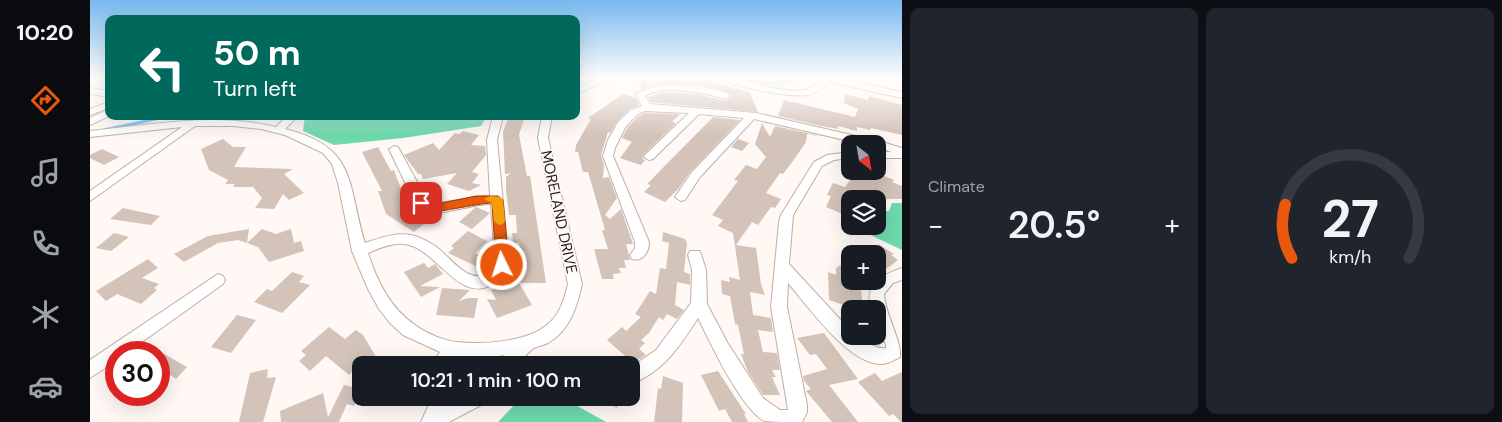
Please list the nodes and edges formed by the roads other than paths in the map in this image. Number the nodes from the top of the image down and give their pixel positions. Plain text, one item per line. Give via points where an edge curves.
1 (641, 97) edge
2 (105, 107) edge
3 (647, 107) junction
4 (91, 112) edge
5 (696, 112) junction
6 (105, 114) edge
7 (751, 116) junction
8 (289, 120) edge
9 (497, 120) edge
10 (546, 120) edge
11 (90, 122) edge
12 (191, 125) junction
13 (278, 130) junction
14 (90, 134) edge
15 (841, 136) edge
16 (886, 148) edge
17 (394, 149) dead end
18 (902, 154) edge
19 (886, 155) edge
20 (649, 157) dead end
21 (841, 157) edge
22 (681, 196) dead end
23 (90, 197) edge
24 (498, 200) junction
25 (359, 251) junction
26 (637, 255) dead end
27 (695, 255) dead end
28 (781, 265) junction
29 (902, 274) edge
30 (218, 280) dead end
31 (699, 304) junction
32 (431, 342) junction
33 (525, 345) junction
34 (458, 350) junction
35 (478, 351) junction
36 (436, 356) edge
37 (447, 356) edge
38 (485, 356) edge
39 (515, 356) edge
40 (90, 370) edge
41 (640, 371) edge
42 (437, 406) edge
43 (454, 406) edge
44 (430, 422) edge

1 - 3 street
2 - 4 street
3 - 5 street
3 - 26 street via 621,125 608,156 642,242 642,249
5 - 7 street
5 - 20 street
6 - 11 street
7 - 15 street
7 - 22 street via 696,175
8 - 13 street
9 - 24 street via 492,140
10 - 33 street, MORELAND DRIVE via 543,138 575,284 573,299 560,323 550,333
12 - 13 street, MORELAND DRIVE via 235,123
12 - 14 street, MORELAND DRIVE
12 - 23 street
13 - 25 street, MORELAND DRIVE via 313,143 336,162
16 - 18 street
17 - 24 street via 426,208
18 - 19 street
21 - 28 street via 824,160 812,172 787,215
24 - 25 street via 502,265 494,279 474,283 467,281 414,240 396,239
25 - 32 street, MORELAND DRIVE via 378,294 391,311 408,329
27 - 31 street via 699,270
28 - 29 street via 846,337 863,350 880,356 889,356 894,352 894,346 878,307 878,287 885,280
28 - 31 street via 779,307 798,405 794,418 776,418 757,404 721,347
30 - 40 street
31 - 41 street via 661,356
32 - 34 street, MORELAND DRIVE
32 - 36 street
33 - 35 street, MORELAND DRIVE
33 - 39 street, MORELAND DRIVE
34 - 35 street, MORELAND DRIVE
34 - 37 street
35 - 38 street
42 - 44 street
43 - 44 street

